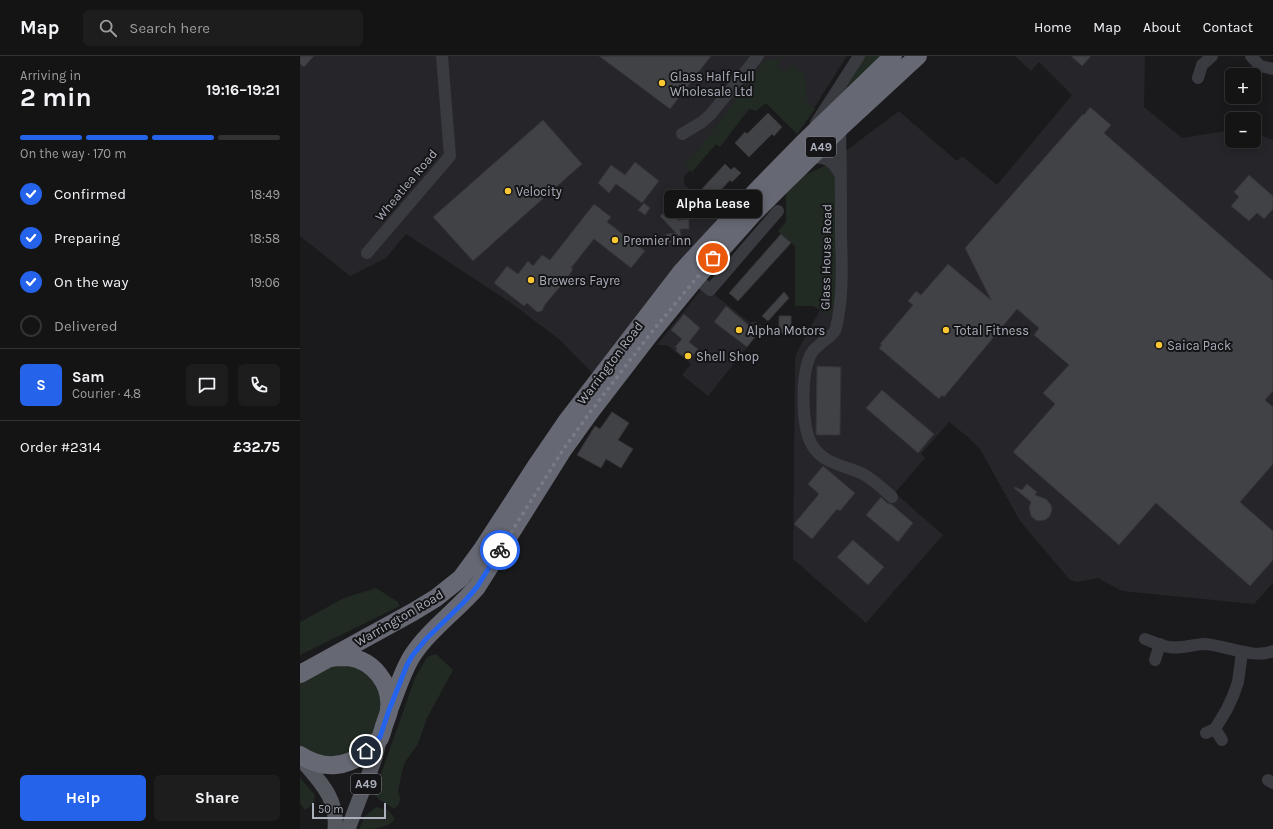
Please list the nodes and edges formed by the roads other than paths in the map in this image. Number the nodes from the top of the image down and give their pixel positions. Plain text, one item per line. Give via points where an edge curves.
1 (442, 56) edge
2 (758, 56) edge
3 (859, 56) edge
4 (893, 56) edge
5 (918, 56) edge
6 (1212, 56) edge
7 (1250, 56) edge
8 (1273, 69) edge
9 (1198, 78) dead end
10 (840, 128) junction
11 (682, 134) dead end
12 (806, 151) junction
13 (841, 176) junction
14 (776, 219) dead end
15 (367, 253) dead end
16 (696, 278) junction
17 (892, 497) dead end
18 (1145, 639) dead end
19 (1160, 644) junction
20 (1273, 651) edge
21 (1242, 652) junction
22 (327, 658) junction
23 (1155, 660) dead end
24 (300, 674) edge
25 (389, 710) junction
26 (380, 737) junction
27 (1222, 740) dead end
28 (300, 757) edge
29 (336, 829) edge
30 (348, 829) edge

1 - 15 street, Wheatlea Road via 450,156
2 - 11 street via 710,115
3 - 12 street
4 - 12 highway, Warrington Road / A49
5 - 10 highway, Warrington Road / A49
6 - 9 street via 1202,65
7 - 8 street via 1260,66
10 - 12 highway, Warrington Road / A49
10 - 13 street, Glass House Road
12 - 13 street via 826,159 836,167
12 - 16 highway, Warrington Road / A49
12 - 22 highway, Warrington Road / A49 via 726,222 682,271 566,422 484,548 460,578 419,609
13 - 17 street, Glass House Road via 841,299 836,330 809,359 806,370 805,426 811,444 823,458 870,478
14 - 16 street via 710,290
16 - 25 highway, Warrington Road / A49 via 563,450 477,587 412,656
18 - 19 street
19 - 21 street via 1183,648 1202,644
19 - 23 street
20 - 21 street
21 - 27 street via 1238,682 1233,696 1210,731
22 - 24 highway, A49
22 - 25 highway, A49 via 349,657 373,669 388,690
25 - 26 highway, A49
26 - 28 highway, A49 via 357,758 339,765 318,764
26 - 30 main road, A49 via 375,758
28 - 29 main road, A49 via 332,800

